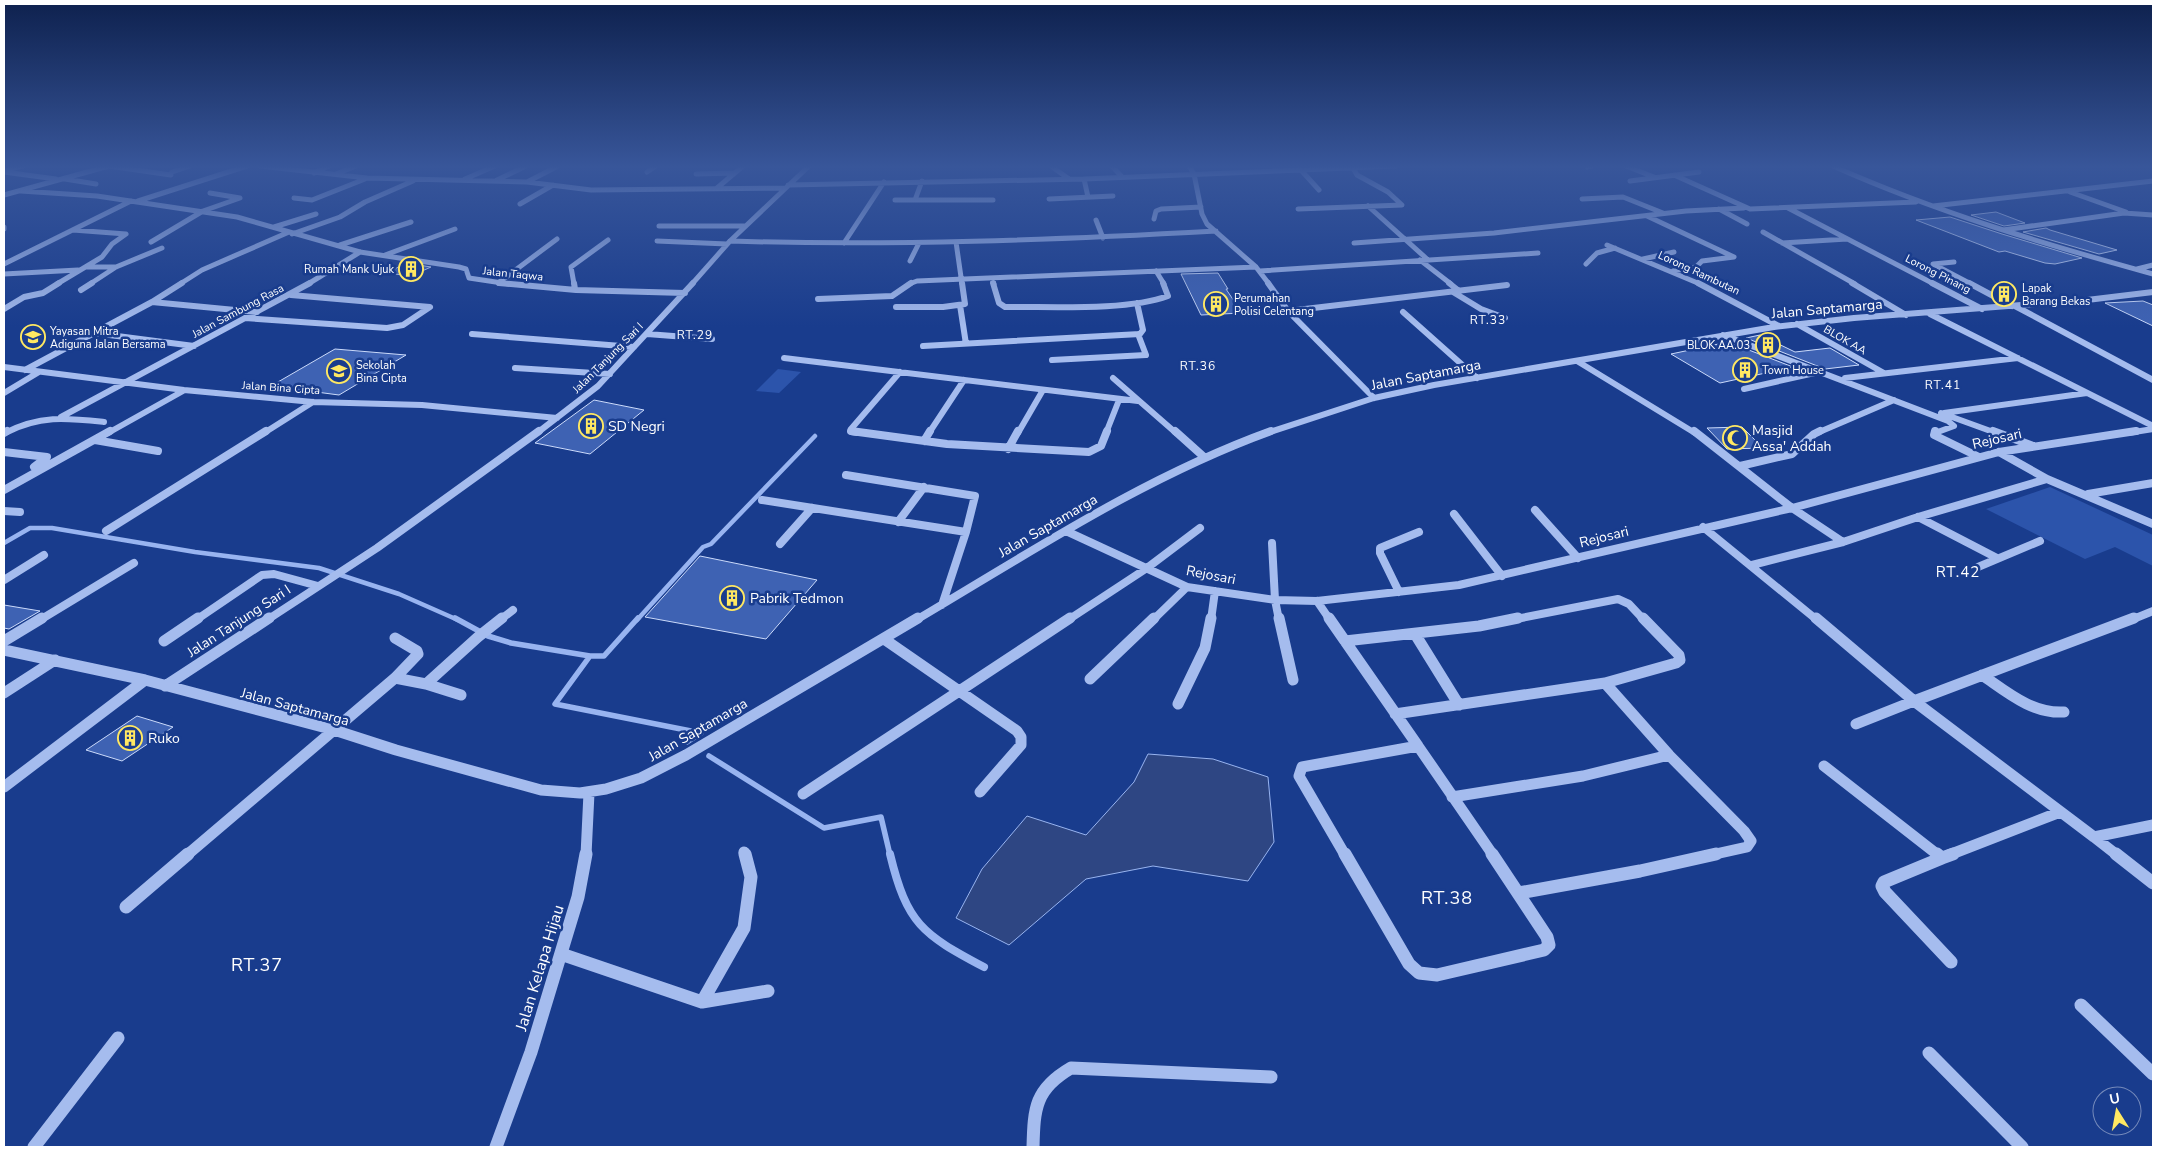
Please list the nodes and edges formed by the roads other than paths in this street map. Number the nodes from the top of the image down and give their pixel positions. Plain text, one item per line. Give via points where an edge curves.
1 (94, 220) edge
2 (187, 220) edge
3 (250, 220) edge
4 (298, 220) edge
5 (332, 220) edge
6 (752, 220) edge
7 (860, 220) edge
8 (1096, 220) dead end
9 (1205, 220) edge
10 (1383, 220) edge
11 (1615, 220) edge
12 (1655, 220) edge
13 (1739, 220) edge
14 (1810, 220) edge
15 (1969, 220) edge
16 (2081, 220) edge
17 (412, 222) dead end
18 (261, 223) joint
19 (1747, 224) dead end
20 (659, 226) dead end
21 (745, 226) junction
22 (274, 227) junction
23 (456, 229) dead end
24 (73, 230) junction
25 (1216, 231) junction
26 (2000, 231) junction
27 (1763, 232) dead end
28 (290, 233) junction
29 (1103, 238) junction
30 (557, 239) dead end
31 (1847, 239) junction
32 (608, 240) dead end
33 (1405, 240) junction
34 (657, 241) dead end
35 (151, 242) dead end
36 (729, 242) junction
37 (956, 242) junction
38 (919, 243) junction
39 (1354, 243) dead end
40 (1782, 243) junction
41 (844, 244) junction
42 (340, 245) junction
43 (1607, 245) dead end
44 (162, 248) dead end
45 (1615, 248) junction
46 (360, 252) junction
47 (1674, 252) dead end
48 (1538, 253) dead end
49 (384, 255) junction
50 (1642, 259) junction
51 (1424, 260) junction
52 (910, 261) dead end
53 (1954, 262) dead end
54 (4, 264) edge
55 (1586, 264) dead end
56 (2153, 265) edge
57 (116, 267) junction
58 (82, 269) junction
59 (1258, 269) junction
60 (2137, 269) junction
61 (1156, 271) junction
62 (1673, 271) junction
63 (4, 274) edge
64 (2153, 274) edge
65 (992, 278) junction
66 (961, 279) junction
67 (498, 284) junction
68 (1507, 285) dead end
69 (575, 289) junction
70 (81, 290) dead end
71 (1456, 291) junction
72 (2153, 292) edge
73 (685, 293) junction
74 (291, 295) junction
75 (818, 299) dead end
76 (152, 302) junction
77 (1137, 303) junction
78 (960, 305) junction
79 (2013, 306) junction
80 (896, 307) dead end
81 (4, 309) edge
82 (1982, 309) junction
83 (1288, 311) junction
84 (257, 312) junction
85 (1403, 312) dead end
86 (1930, 314) junction
87 (1907, 315) junction
88 (245, 318) junction
89 (1505, 318) dead end
90 (1797, 324) junction
91 (1779, 326) junction
92 (94, 333) junction
93 (472, 334) dead end
94 (647, 334) junction
95 (1138, 334) junction
96 (1723, 335) junction
97 (712, 339) dead end
98 (966, 344) junction
99 (194, 346) junction
100 (923, 346) dead end
101 (634, 347) junction
102 (784, 358) dead end
103 (2018, 358) junction
104 (1052, 360) dead end
105 (1577, 361) junction
106 (4, 367) edge
107 (515, 368) dead end
108 (25, 370) junction
109 (39, 372) junction
110 (900, 372) junction
111 (1819, 372) junction
112 (1884, 373) junction
113 (610, 374) junction
114 (1113, 378) dead end
115 (1477, 378) junction
116 (964, 380) junction
117 (2153, 380) edge
118 (122, 383) junction
119 (1744, 389) dead end
120 (184, 390) junction
121 (1043, 390) junction
122 (4, 393) edge
123 (2088, 393) junction
124 (1374, 398) junction
125 (1119, 400) junction
126 (1894, 400) junction
127 (1138, 401) junction
128 (313, 402) junction
129 (1942, 413) junction
130 (61, 418) junction
131 (557, 418) junction
132 (104, 422) dead end
133 (2153, 428) edge
134 (4, 433) edge
135 (95, 440) junction
136 (924, 441) junction
137 (2033, 446) junction
138 (1008, 449) junction
139 (158, 451) dead end
140 (4, 452) edge
141 (1999, 452) junction
142 (1204, 457) junction
143 (1978, 457) junction
144 (1740, 466) junction
145 (846, 475) dead end
146 (2047, 478) junction
147 (2153, 483) edge
148 (4, 485) edge
149 (924, 487) junction
150 (4, 490) edge
151 (2088, 494) junction
152 (762, 500) dead end
153 (812, 508) junction
154 (1792, 508) junction
155 (1535, 510) dead end
156 (4, 511) edge
157 (20, 512) dead end
158 (1454, 514) dead end
159 (1918, 517) junction
160 (898, 522) junction
161 (2153, 524) edge
162 (1703, 527) junction
163 (1200, 528) dead end
164 (106, 531) dead end
165 (1066, 531) junction
166 (966, 532) junction
167 (1420, 532) dead end
168 (2040, 541) dead end
169 (1272, 542) dead end
170 (1843, 542) junction
171 (780, 544) dead end
172 (44, 555) dead end
173 (1578, 558) junction
174 (1998, 558) junction
175 (134, 563) dead end
176 (1752, 565) junction
177 (1978, 567) dead end
178 (1147, 568) junction
179 (1502, 576) junction
180 (4, 580) edge
181 (318, 586) junction
182 (1187, 587) junction
183 (1215, 591) junction
184 (1399, 592) junction
185 (1275, 600) junction
186 (1317, 601) junction
187 (942, 605) junction
188 (513, 610) dead end
189 (2151, 613) edge
190 (1415, 634) junction
191 (395, 638) dead end
192 (884, 639) junction
193 (164, 641) dead end
194 (1345, 641) junction
195 (4, 648) edge
196 (54, 660) junction
197 (1982, 675) junction
198 (395, 678) junction
199 (1090, 679) dead end
200 (145, 680) junction
201 (1293, 680) dead end
202 (1604, 683) junction
203 (426, 684) junction
204 (165, 686) junction
205 (960, 691) junction
206 (4, 693) edge
207 (461, 695) dead end
208 (1914, 702) junction
209 (1178, 704) dead end
210 (1459, 705) junction
211 (2064, 712) dead end
212 (1395, 714) junction
213 (1856, 724) dead end
214 (334, 730) junction
215 (1418, 746) junction
216 (686, 755) joint
217 (1669, 755) junction
218 (1824, 766) dead end
219 (4, 787) edge
220 (980, 792) dead end
221 (589, 793) junction
222 (803, 794) dead end
223 (1452, 797) junction
224 (2060, 812) junction
225 (2153, 825) edge
226 (2094, 837) junction
227 (744, 852) dead end
228 (1942, 858) junction
229 (2153, 883) edge
230 (1519, 893) junction
231 (126, 907) dead end
232 (561, 954) junction
233 (1951, 962) dead end
234 (768, 991) dead end
235 (702, 1002) junction
236 (2081, 1005) dead end
237 (118, 1038) dead end
238 (1929, 1053) dead end
239 (2153, 1074) edge
240 (1271, 1077) dead end
241 (34, 1147) edge
242 (496, 1147) edge
243 (1033, 1147) edge
244 (2022, 1147) edge

1 - 24 street
2 - 35 street
3 - 18 street
4 - 22 street
5 - 28 street
6 - 21 street, Jalan Tanjung Sari I
7 - 41 street
8 - 29 street
9 - 25 street
10 - 33 street
11 - 33 street via 1494,234
12 - 62 street via 1734,257 1702,261 1696,267
13 - 19 street
14 - 31 street, Lorong Pinang
15 - 26 street
16 - 26 street
17 - 42 street
18 - 22 street, Jalan Taqwa
20 - 21 street
21 - 36 street, Jalan Tanjung Sari I
22 - 28 street, Jalan Taqwa
23 - 49 street
24 - 54 street
24 - 58 street via 126,234 102,257
25 - 29 street
25 - 59 street
26 - 60 street
27 - 40 street
28 - 42 street, Jalan Taqwa
28 - 76 street via 202,270
29 - 37 street
30 - 67 street
31 - 40 street
31 - 82 street, Lorong Pinang
32 - 69 street via 573,264
33 - 39 street
33 - 51 street
34 - 36 street
36 - 41 street
36 - 73 street, Jalan Tanjung Sari I
37 - 38 street
37 - 66 street
38 - 41 street
38 - 52 street
40 - 87 street
42 - 46 street, Jalan Taqwa
43 - 45 street, Lorong Rambutan
44 - 57 street
45 - 50 street, Lorong Rambutan
45 - 55 street via 1597,253
46 - 49 street, Jalan Taqwa
46 - 74 street, Jalan Sambung Rasa
47 - 50 street
48 - 51 street
49 - 67 street, Jalan Taqwa via 459,267 466,269 469,278
50 - 62 street, Lorong Rambutan
51 - 59 street
51 - 71 street
53 - 79 street via 1934,264
56 - 60 street
57 - 58 street
57 - 70 street
58 - 63 street
58 - 81 street via 43,293 24,297
59 - 61 street
59 - 83 street
60 - 64 street
61 - 65 street
61 - 77 street via 1168,296 1162,300
62 - 91 street, Lorong Rambutan via 1723,294
65 - 66 street
65 - 77 street via 1003,307
66 - 75 street via 911,282 901,292 885,297
66 - 78 street via 966,302
67 - 69 street, Jalan Taqwa
68 - 71 street
69 - 73 street, Jalan Taqwa
71 - 83 street
71 - 89 street via 1481,309
72 - 79 street, Jalan Saptamarga
73 - 94 street, Jalan Tanjung Sari I
74 - 84 street, Jalan Sambung Rasa
74 - 88 street via 430,307 403,325 387,328
76 - 84 street
76 - 92 street
77 - 95 street via 1143,330
78 - 80 street
78 - 98 street
79 - 82 street, Jalan Saptamarga
79 - 117 street
82 - 86 street, Jalan Saptamarga
83 - 124 street
84 - 88 street, Jalan Sambung Rasa
85 - 115 street
86 - 87 street, Jalan Saptamarga
86 - 103 street
87 - 90 street, Jalan Saptamarga
88 - 99 street, Jalan Sambung Rasa
90 - 91 street, Jalan Saptamarga
90 - 112 street, BLOK AA
91 - 96 street, Jalan Saptamarga
92 - 99 street
92 - 108 street
93 - 101 street
94 - 97 street
94 - 101 street, Jalan Tanjung Sari I
95 - 98 street
95 - 104 street via 1146,355
96 - 105 street, Jalan Saptamarga
96 - 111 street
98 - 100 street
99 - 118 street, Jalan Sambung Rasa
101 - 113 street, Jalan Tanjung Sari I
102 - 110 street
103 - 112 street
103 - 123 street
105 - 115 street, Jalan Saptamarga
105 - 144 street via 1674,418
106 - 108 street, Jalan Bina Cipta
107 - 113 street
108 - 109 street, Jalan Bina Cipta
109 - 118 street, Jalan Bina Cipta
109 - 122 street
110 - 116 street
110 - 136 street via 850,431
111 - 119 street
111 - 126 street
112 - 129 street via 1845,378
113 - 131 street, Jalan Tanjung Sari I via 590,394
114 - 127 street
115 - 124 street, Jalan Saptamarga
116 - 121 street
116 - 136 street
118 - 120 street, Jalan Bina Cipta
118 - 130 street, Jalan Sambung Rasa
120 - 128 street, Jalan Bina Cipta
120 - 135 street
121 - 125 street
121 - 138 street
123 - 129 street
123 - 133 street
124 - 142 street, Jalan Saptamarga
125 - 127 street
125 - 138 street via 1097,450
126 - 143 street via 1948,421 1954,426 1935,431 1934,435
126 - 144 street via 1820,430 1792,454
127 - 142 street
128 - 131 street, Jalan Bina Cipta via 422,405
128 - 164 street
129 - 137 street
130 - 132 street
130 - 134 street via 35,419
131 - 181 street, Jalan Tanjung Sari I via 458,491
133 - 137 street, Rejosari
135 - 139 street
135 - 150 street
136 - 138 street
137 - 141 street, Rejosari
140 - 148 street via 46,457
141 - 143 street, Rejosari
141 - 146 street
142 - 165 street, Jalan Saptamarga
143 - 154 street, Rejosari
144 - 154 street
145 - 149 street
146 - 151 street
146 - 159 street
147 - 151 street
149 - 160 street
149 - 166 street via 974,496
151 - 161 street
152 - 153 street
153 - 160 street
153 - 171 street
154 - 162 street, Rejosari
154 - 170 street
155 - 173 street
156 - 157 street
158 - 179 street
159 - 170 street
159 - 174 street
160 - 166 street
162 - 173 street, Rejosari
162 - 176 street
163 - 178 street
165 - 178 street, Rejosari
165 - 187 street, Jalan Saptamarga
166 - 187 street
167 - 184 street via 1380,548
168 - 174 street
169 - 185 street
170 - 176 street
172 - 180 street
173 - 179 street, Rejosari
174 - 177 street
175 - 195 street
176 - 208 street
178 - 182 street, Rejosari
178 - 205 street
179 - 184 street, Rejosari
181 - 193 street via 274,574 262,575
181 - 204 street, Jalan Tanjung Sari I
182 - 183 street, Rejosari
182 - 199 street
183 - 185 street, Rejosari
183 - 209 street via 1205,648
184 - 186 street, Rejosari
185 - 186 street, Rejosari
185 - 201 street
186 - 194 street
187 - 192 street, Jalan Saptamarga
188 - 203 street
189 - 197 street
190 - 194 street
190 - 202 street via 1622,600 1680,660 1676,664
190 - 210 street
191 - 198 street via 411,646 418,654
192 - 205 street
192 - 216 street, Jalan Saptamarga
194 - 212 street
195 - 196 street, Jalan Saptamarga
196 - 200 street, Jalan Saptamarga
196 - 206 street
197 - 208 street
197 - 211 street via 2039,710
198 - 203 street
198 - 214 street
200 - 204 street, Jalan Saptamarga
200 - 219 street
202 - 210 street
202 - 217 street
203 - 207 street
204 - 214 street, Jalan Saptamarga
205 - 220 street via 1017,731 1022,740
205 - 222 street
208 - 213 street
208 - 224 street
210 - 212 street
212 - 215 street
214 - 221 street, Jalan Saptamarga via 541,790
214 - 231 street
215 - 223 street
215 - 230 street via 1302,767 1299,776 1409,964 1419,973 1432,976 1544,950 1549,945 1547,937
216 - 221 street, Jalan Saptamarga via 641,778
217 - 223 street via 1583,776
217 - 230 street via 1744,831 1750,845 1640,871
218 - 228 street
221 - 232 street, Jalan Kelapa Hijau via 584,873
223 - 230 street
224 - 226 street
224 - 228 street
225 - 226 street
226 - 229 street
227 - 235 street via 751,877 744,928
228 - 233 street via 1884,882 1882,886
232 - 235 street
232 - 242 street, Jalan Kelapa Hijau via 531,1052
234 - 235 street
236 - 239 street
237 - 241 street
238 - 244 street
240 - 243 street via 1071,1068 1054,1076 1042,1090 1034,1114

